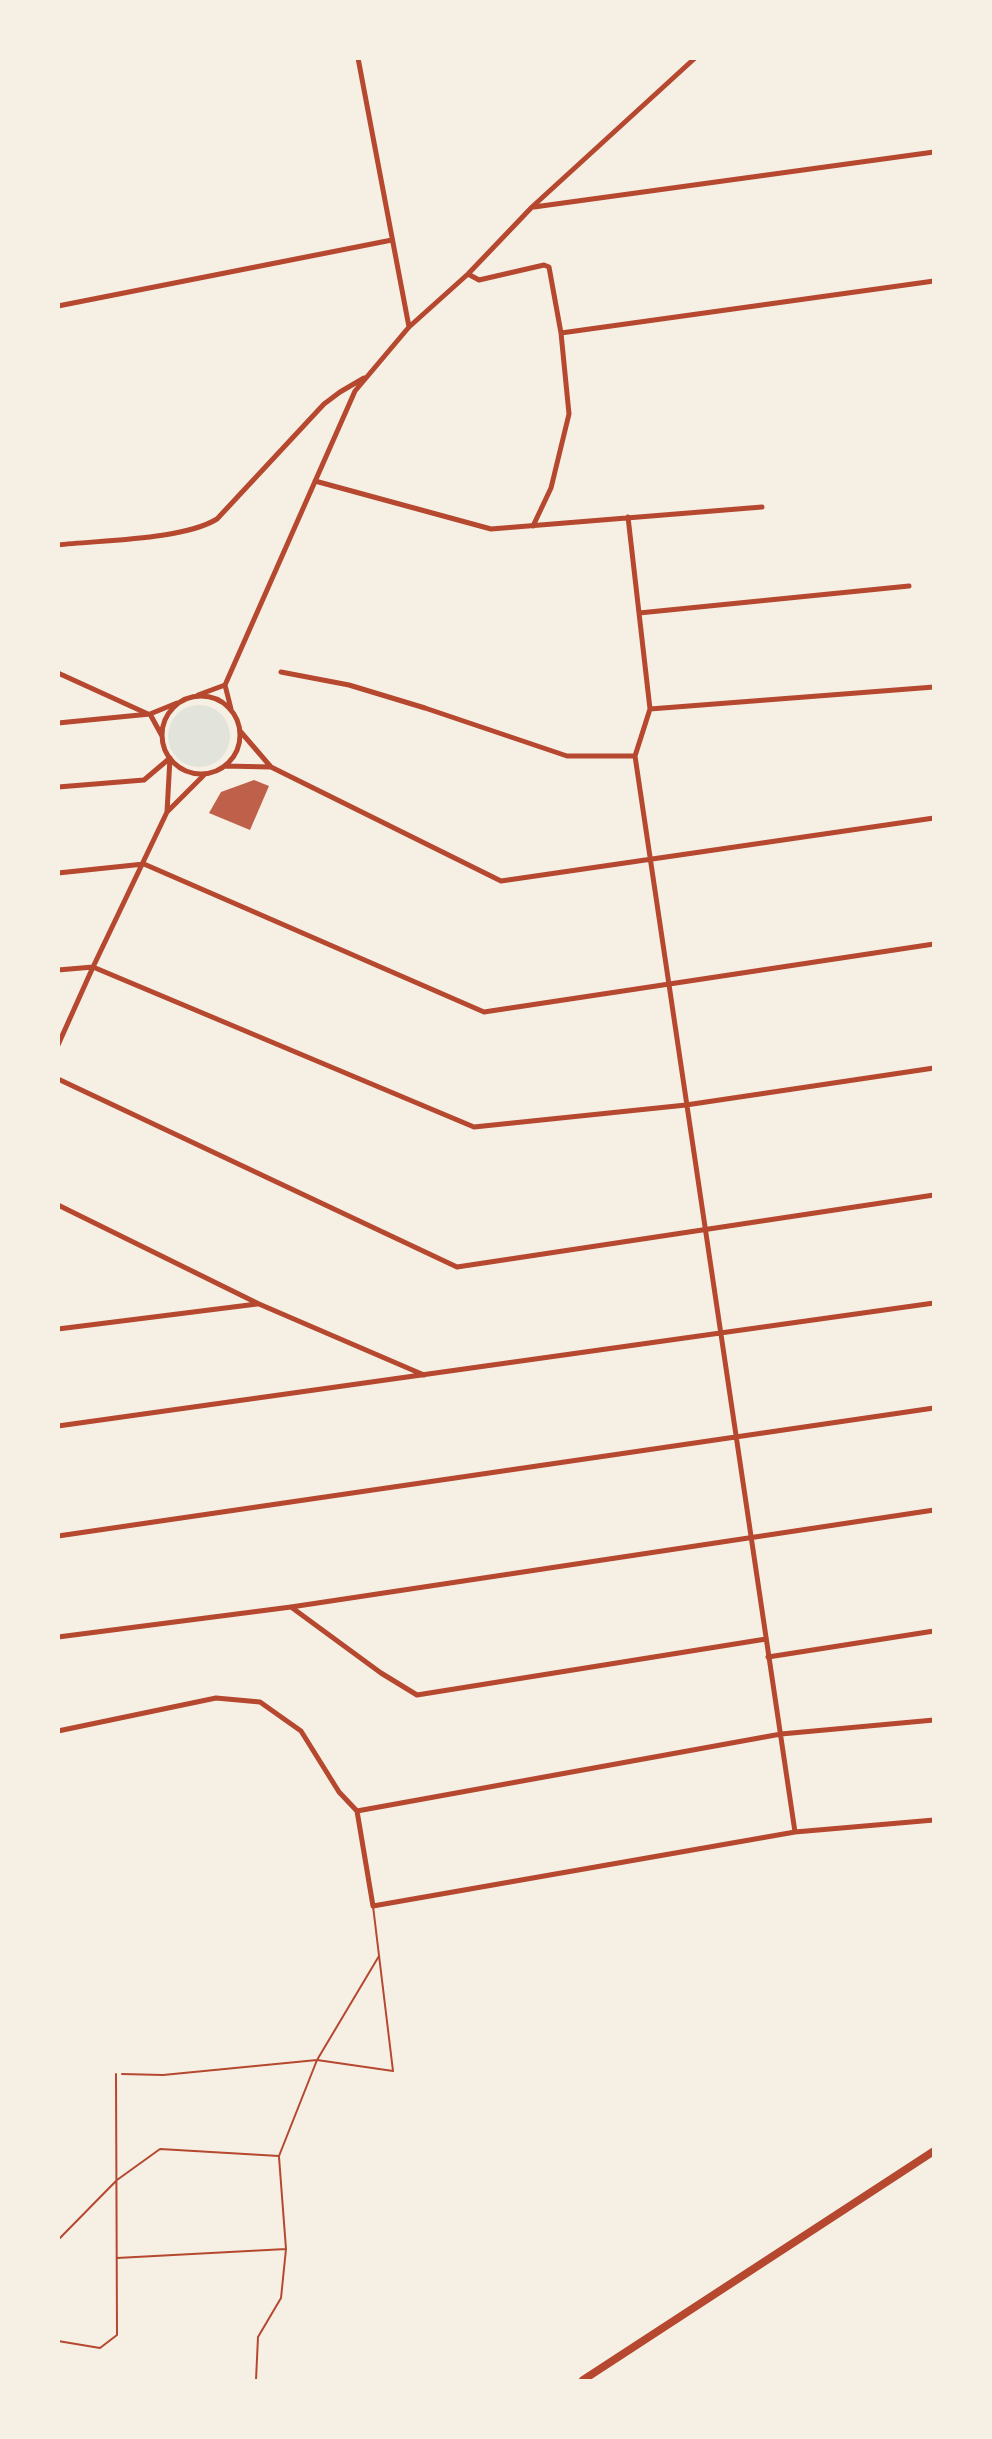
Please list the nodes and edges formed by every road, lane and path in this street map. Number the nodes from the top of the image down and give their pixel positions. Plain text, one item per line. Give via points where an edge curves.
1 (357, 58) edge
2 (695, 58) edge
3 (933, 152) edge
4 (532, 207) junction
5 (392, 240) junction
6 (468, 273) junction
7 (933, 281) edge
8 (58, 306) edge
9 (409, 327) junction
10 (561, 333) junction
11 (368, 375) junction
12 (315, 481) junction
13 (762, 507) dead end
14 (628, 517) junction
15 (533, 526) junction
16 (58, 544) edge
17 (909, 586) dead end
18 (639, 613) junction
19 (280, 672) dead end
20 (58, 673) edge
21 (225, 685) junction
22 (933, 687) edge
23 (194, 697) junction
24 (182, 701) junction
25 (231, 709) junction
26 (650, 709) junction
27 (150, 714) junction
28 (58, 723) edge
29 (240, 731) junction
30 (162, 736) junction
31 (635, 756) junction
32 (170, 758) junction
33 (225, 766) junction
34 (271, 767) junction
35 (205, 774) junction
36 (58, 787) edge
37 (167, 812) junction
38 (933, 818) edge
39 (649, 860) junction
40 (144, 864) junction
41 (58, 873) edge
42 (933, 944) edge
43 (93, 967) junction
44 (58, 970) edge
45 (668, 984) junction
46 (58, 1046) edge
47 (933, 1068) edge
48 (58, 1079) edge
49 (686, 1105) junction
50 (933, 1196) edge
51 (58, 1205) edge
52 (704, 1230) junction
53 (259, 1304) junction
54 (933, 1304) edge
55 (58, 1329) edge
56 (720, 1334) junction
57 (426, 1376) junction
58 (933, 1408) edge
59 (58, 1426) edge
60 (735, 1437) junction
61 (933, 1510) edge
62 (58, 1536) edge
63 (750, 1537) junction
64 (291, 1607) junction
65 (933, 1631) edge
66 (58, 1637) edge
67 (765, 1639) junction
68 (768, 1657) junction
69 (933, 1720) edge
70 (58, 1731) edge
71 (781, 1734) junction
72 (357, 1811) junction
73 (933, 1820) edge
74 (795, 1832) junction
75 (373, 1906) junction
76 (379, 1956) junction
77 (317, 2061) junction
78 (116, 2074) dead end
79 (122, 2074) dead end
80 (933, 2151) edge
81 (279, 2156) junction
82 (117, 2180) junction
83 (58, 2240) edge
84 (286, 2249) junction
85 (117, 2258) junction
86 (58, 2341) edge
87 (256, 2380) edge
88 (583, 2380) edge

1 - 5 street
2 - 4 street
3 - 4 street
4 - 6 street
5 - 8 street
5 - 9 street
6 - 9 street
6 - 10 street via 479,280 548,265
7 - 10 street
9 - 11 street
10 - 15 street via 569,414 551,488
11 - 12 street via 355,390
11 - 16 street via 324,404 218,519 180,532
12 - 15 street via 491,529
12 - 21 street
13 - 14 street
14 - 15 street
14 - 18 street
17 - 18 street
18 - 26 street
19 - 31 street via 349,685 567,756
20 - 27 street
21 - 23 street
21 - 25 street
22 - 26 street
23 - 24 street
23 - 25 street via 219,700
24 - 27 street
24 - 30 street via 168,716
25 - 29 street
26 - 31 street
27 - 28 street
27 - 30 street
29 - 33 street via 237,750
29 - 34 street
30 - 32 street
31 - 39 street
32 - 35 street via 189,772
32 - 36 street via 144,780
32 - 37 street
33 - 34 street
33 - 35 street
34 - 39 street via 501,881
35 - 37 street
37 - 40 street
38 - 39 street
39 - 45 street
40 - 41 street
40 - 43 street
40 - 45 street via 484,1012
42 - 45 street
43 - 44 street
43 - 46 street
43 - 49 street via 474,1127
45 - 49 street
47 - 49 street
48 - 52 street via 457,1267
49 - 52 street
50 - 52 street
51 - 53 street
52 - 56 street
53 - 55 street
53 - 57 street
54 - 56 street
56 - 57 street
56 - 60 street
57 - 59 street
58 - 60 street
60 - 62 street
60 - 63 street
61 - 63 street
63 - 64 street
63 - 67 street
64 - 66 street
64 - 67 street via 417,1695
65 - 68 street
67 - 68 street
68 - 71 street
69 - 71 street
70 - 72 street via 216,1698 260,1702 301,1731 339,1792
71 - 72 street
71 - 74 street
72 - 75 street
73 - 74 street
74 - 75 street
75 - 76 lane
76 - 77 lane
76 - 77 lane via 393,2071
77 - 79 lane via 163,2075
77 - 81 lane
78 - 82 lane
80 - 88 highway
81 - 82 lane via 160,2149
81 - 84 lane
82 - 83 lane
82 - 85 lane
84 - 85 lane
84 - 87 lane via 281,2298 258,2337
85 - 86 lane via 117,2335 100,2348

